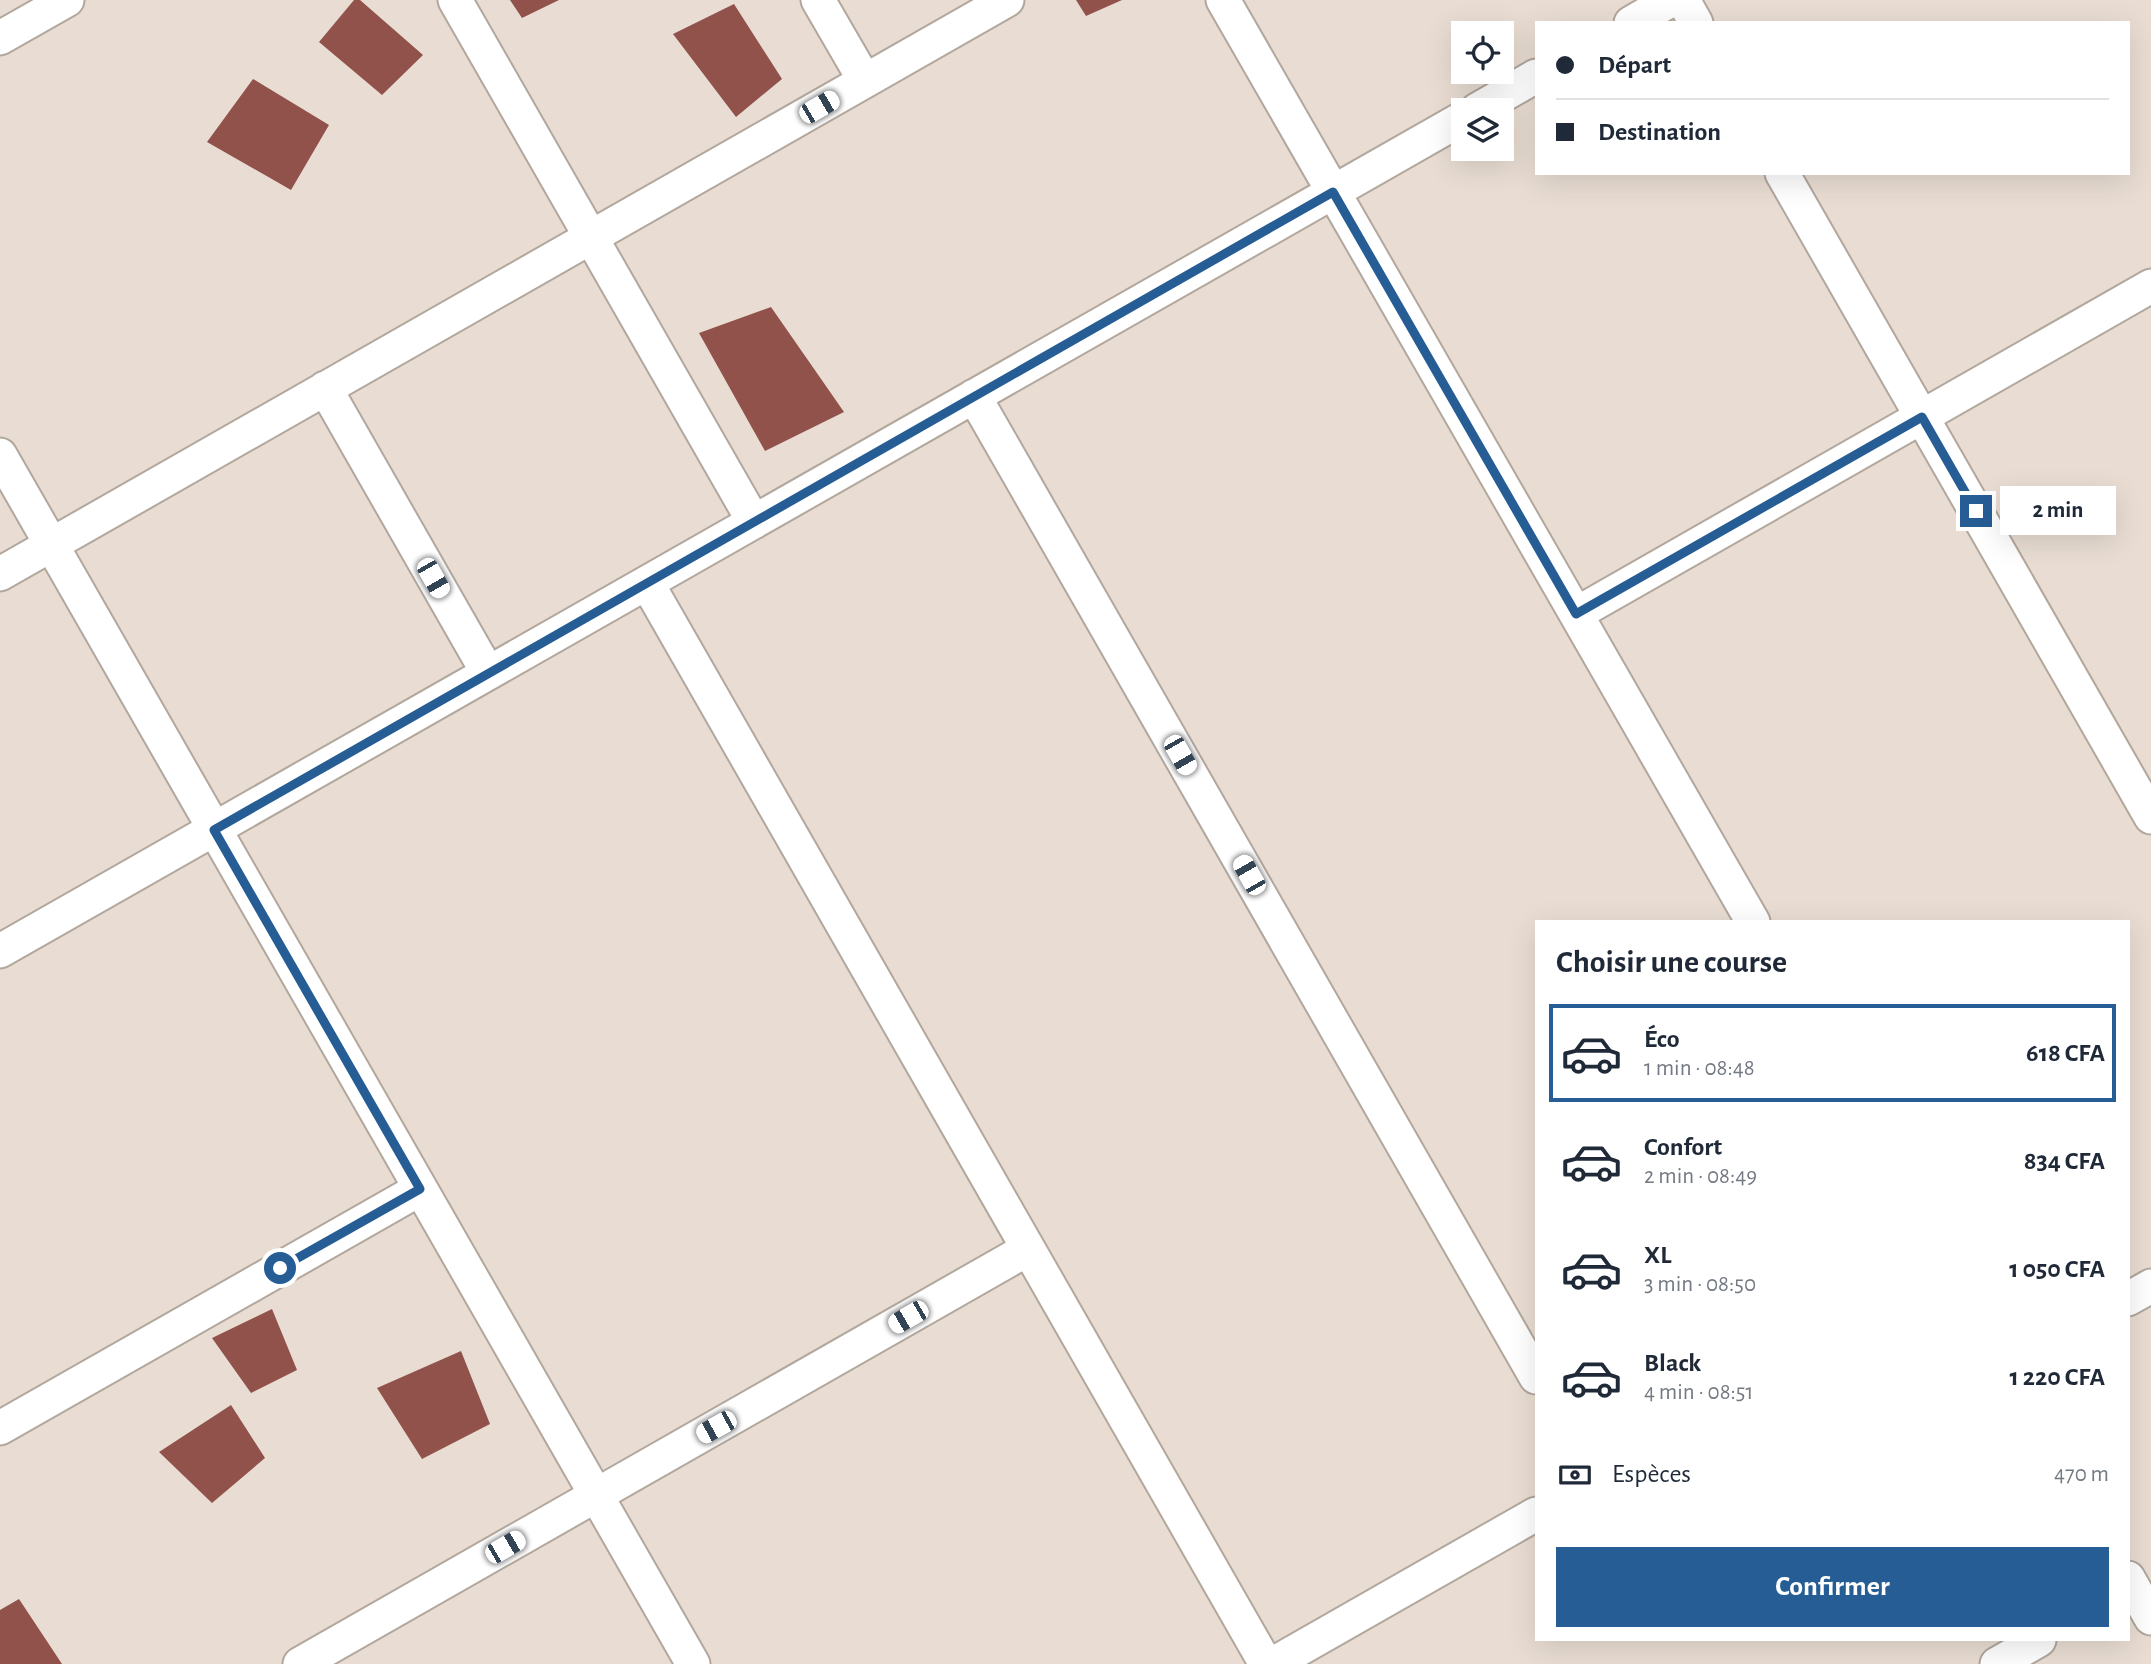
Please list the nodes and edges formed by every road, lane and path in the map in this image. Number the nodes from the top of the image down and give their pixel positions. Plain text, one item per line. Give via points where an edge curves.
1 (67, 0) edge
2 (455, 0) edge
3 (818, 0) edge
4 (1007, 0) edge
5 (1223, 0) edge
6 (1671, 0) edge
7 (1683, 0) edge
8 (1634, 21) edge
9 (1695, 21) edge
10 (0, 38) edge
11 (1535, 77) edge
12 (865, 81) junction
13 (1498, 98) edge
14 (1451, 125) edge
15 (1783, 175) edge
16 (1333, 192) junction
17 (591, 237) junction
18 (2151, 286) edge
19 (325, 388) junction
20 (974, 396) junction
21 (1922, 417) junction
22 (0, 455) edge
23 (754, 522) junction
24 (51, 544) junction
25 (0, 574) edge
26 (647, 583) junction
27 (1576, 614) junction
28 (488, 673) junction
29 (2151, 817) edge
30 (214, 830) junction
31 (1752, 920) edge
32 (0, 951) edge
33 (420, 1189) junction
34 (1028, 1249) junction
35 (2151, 1286) edge
36 (2130, 1298) edge
37 (1535, 1375) edge
38 (0, 1428) edge
39 (596, 1495) junction
40 (1535, 1515) edge
41 (2130, 1585) edge
42 (2151, 1618) edge
43 (2037, 1641) edge
44 (300, 1664) edge
45 (693, 1664) edge
46 (1266, 1664) edge
47 (1273, 1664) edge
48 (1997, 1664) edge

1 - 10 street
2 - 17 street
3 - 12 street
4 - 12 street
5 - 16 street
6 - 8 street
7 - 9 street
11 - 13 street
12 - 17 street
14 - 16 street
15 - 21 street
16 - 20 street
16 - 27 street
17 - 19 street
17 - 23 street
18 - 21 street
19 - 24 street
19 - 28 street
20 - 23 street
20 - 37 street
21 - 27 street
21 - 29 street
22 - 24 street
23 - 26 street
24 - 25 street
24 - 30 street
26 - 28 street
26 - 34 street
27 - 31 street
28 - 30 street
30 - 32 street
30 - 33 street
33 - 38 street
33 - 39 street
34 - 39 street
34 - 46 street
35 - 36 street
39 - 44 street
39 - 45 street
40 - 47 street
41 - 42 street
43 - 48 street

